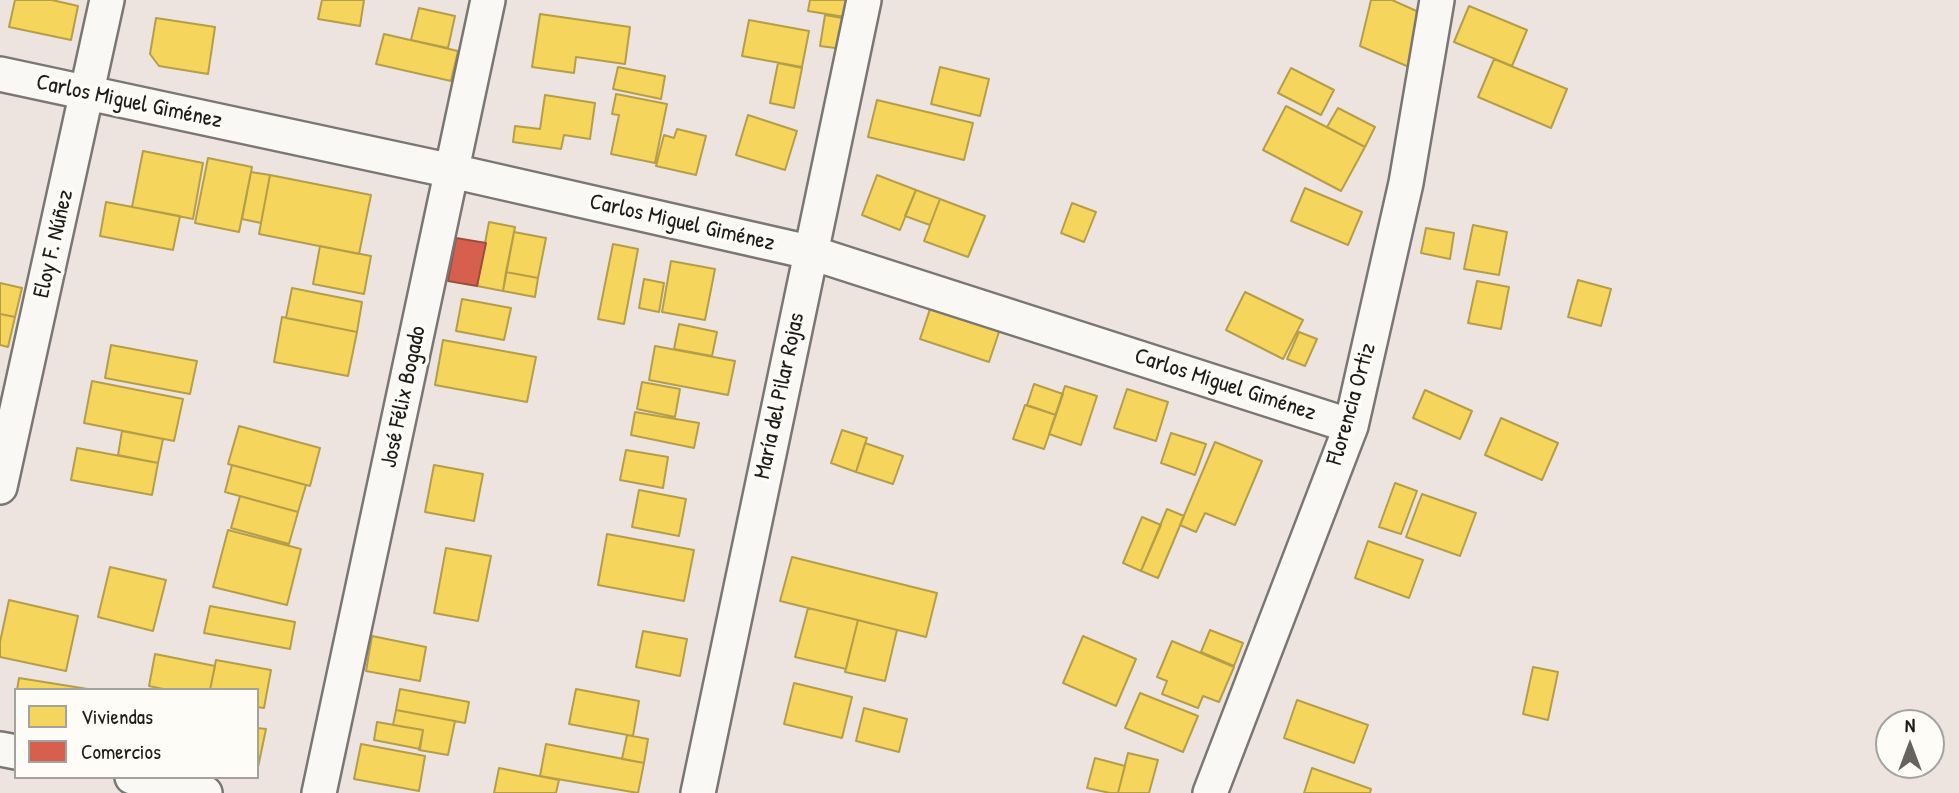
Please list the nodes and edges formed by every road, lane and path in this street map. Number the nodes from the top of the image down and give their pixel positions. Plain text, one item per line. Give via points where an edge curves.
1 (107, 0) edge
2 (488, 0) edge
3 (864, 0) edge
4 (1437, 0) edge
5 (0, 74) edge
6 (88, 93) junction
7 (452, 171) junction
8 (810, 252) junction
9 (1351, 426) junction
10 (0, 487) edge
11 (141, 779) edge
12 (205, 793) edge
13 (319, 793) edge
14 (698, 793) edge
15 (1210, 793) edge

1 - 6 street, Eloy F. Núñez
2 - 7 street, José Félix Bogado
3 - 8 street, María del Pilar Rojas
4 - 9 street, Florencia Ortiz via 1406,183
5 - 6 street, Carlos Miguel Giménez
6 - 7 street, Carlos Miguel Giménez
6 - 10 street, Eloy F. Núñez
7 - 8 street, Carlos Miguel Giménez
7 - 13 street, José Félix Bogado
8 - 9 street, Carlos Miguel Giménez
8 - 14 street, María del Pilar Rojas
9 - 15 street, Florencia Ortiz
11 - 12 street

